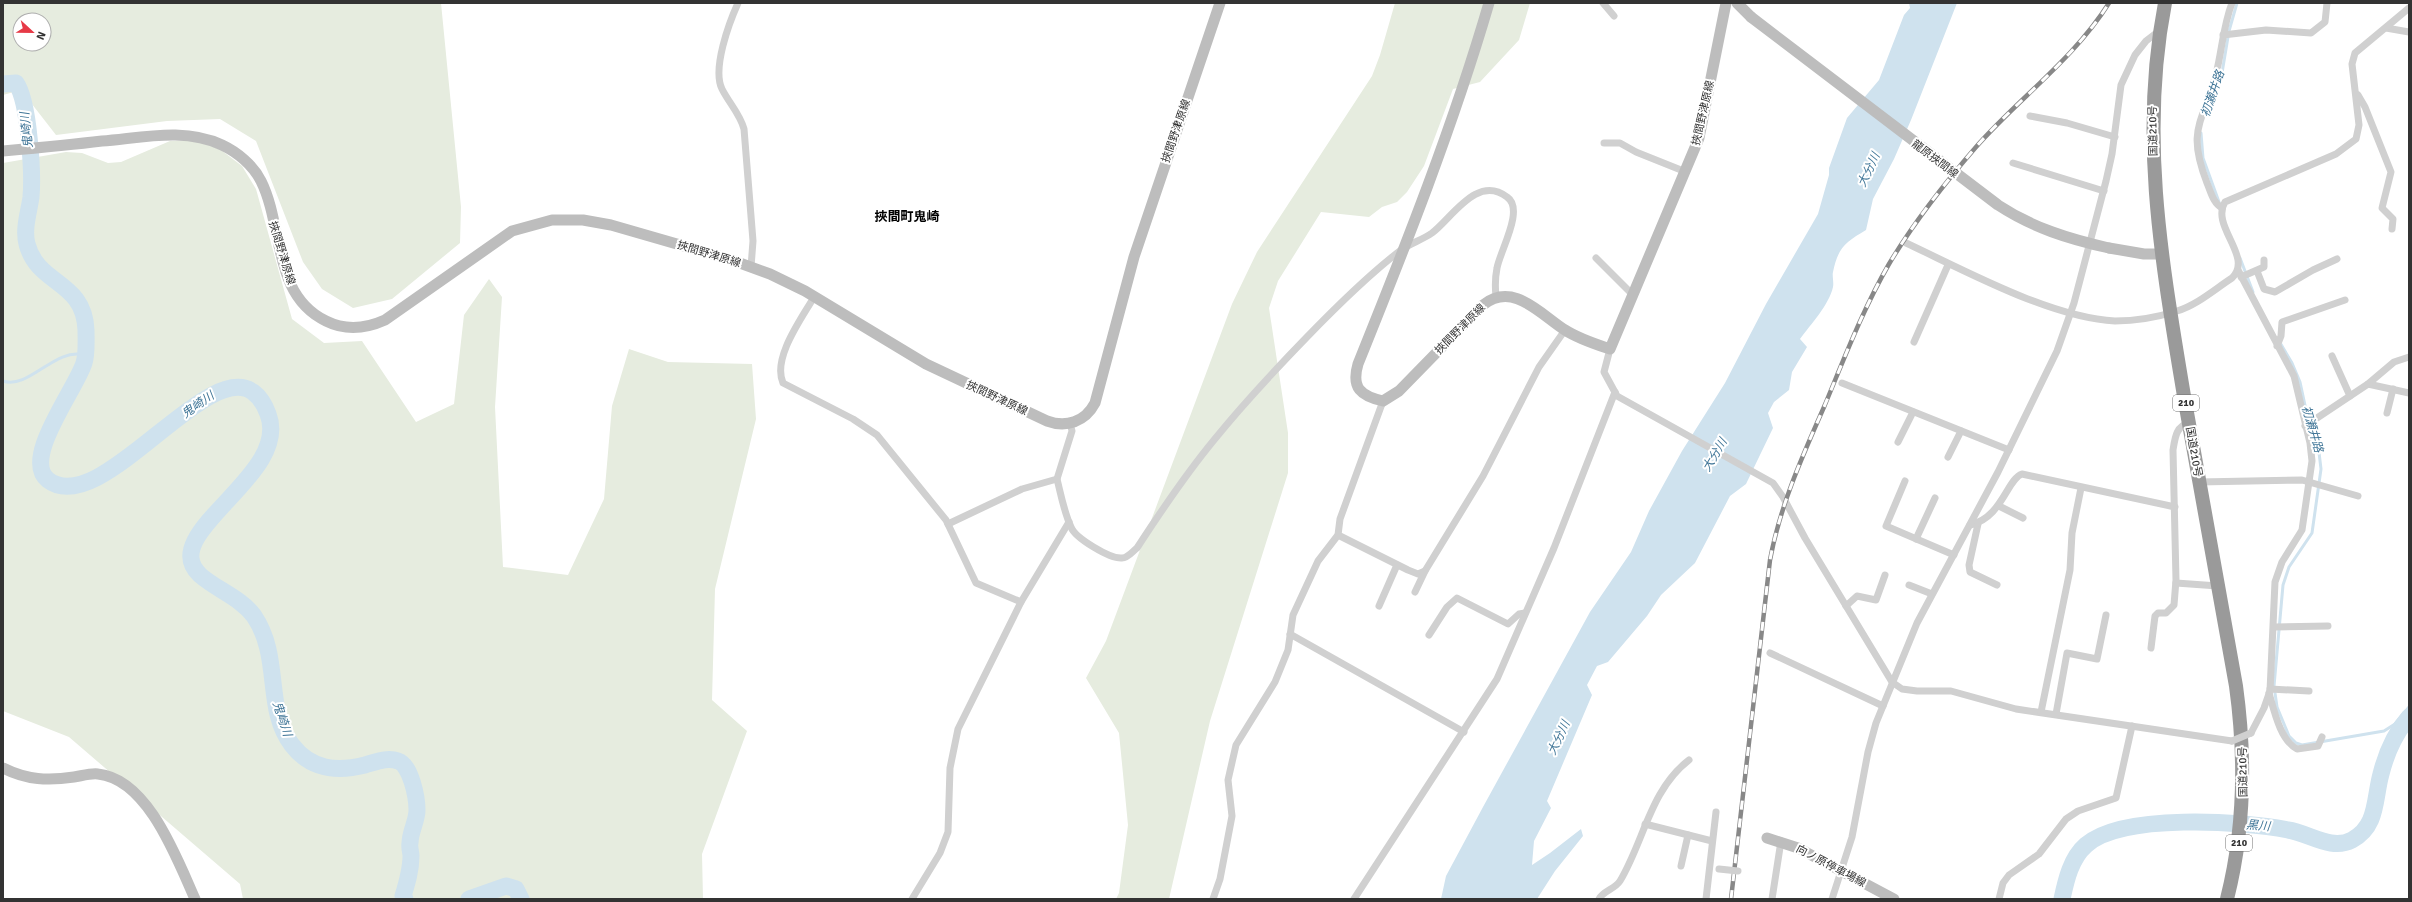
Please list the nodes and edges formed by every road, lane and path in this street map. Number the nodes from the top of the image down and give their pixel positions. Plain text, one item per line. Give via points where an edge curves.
1 (738, 3) edge
2 (1220, 3) edge
3 (1489, 3) edge
4 (1602, 3) edge
5 (1726, 3) edge
6 (1737, 3) edge
7 (2165, 3) edge
8 (2232, 3) edge
9 (2327, 3) edge
10 (2409, 8) edge
11 (1614, 16) dead end
12 (2386, 28) junction
13 (2159, 31) junction
14 (2409, 32) edge
15 (2223, 35) junction
16 (2356, 93) junction
17 (2030, 116) dead end
18 (2115, 137) junction
19 (1604, 143) dead end
20 (3, 151) edge
21 (2013, 163) dead end
22 (1686, 172) junction
23 (2104, 191) junction
24 (2222, 208) junction
25 (2392, 229) dead end
26 (1906, 243) dead end
27 (1402, 250) junction
28 (2163, 254) junction
29 (1596, 258) dead end
30 (2337, 259) dead end
31 (2264, 260) dead end
32 (1948, 265) junction
33 (752, 267) junction
34 (2257, 271) junction
35 (2239, 274) junction
36 (1633, 294) junction
37 (814, 296) junction
38 (1496, 296) junction
39 (2345, 300) dead end
40 (2072, 312) junction
41 (2170, 312) junction
42 (1565, 330) junction
43 (1914, 342) dead end
44 (2277, 346) junction
45 (1610, 349) junction
46 (2332, 356) dead end
47 (2409, 357) edge
48 (1842, 383) dead end
49 (2368, 384) junction
50 (2393, 388) junction
51 (1615, 392) junction
52 (2409, 393) edge
53 (2350, 396) junction
54 (1383, 401) junction
55 (1913, 412) junction
56 (2387, 413) dead end
57 (1070, 423) junction
58 (2189, 423) junction
59 (2305, 426) junction
60 (1961, 431) junction
61 (1898, 442) dead end
62 (2009, 450) junction
63 (1948, 457) dead end
64 (1057, 480) junction
65 (1905, 481) dead end
66 (2200, 482) junction
67 (2308, 482) junction
68 (2081, 488) junction
69 (2358, 496) dead end
70 (1935, 498) dead end
71 (1999, 506) junction
72 (2175, 507) junction
73 (2022, 518) dead end
74 (1069, 522) junction
75 (948, 524) junction
76 (1978, 524) junction
77 (1970, 525) junction
78 (1338, 535) junction
79 (1916, 539) junction
80 (1954, 555) junction
81 (1397, 565) junction
82 (1425, 572) junction
83 (1885, 575) dead end
84 (2176, 583) junction
85 (1997, 585) dead end
86 (1908, 586) dead end
87 (2218, 586) junction
88 (1415, 592) dead end
89 (1932, 594) junction
90 (1021, 602) junction
91 (1379, 606) dead end
92 (1846, 606) junction
93 (1525, 613) junction
94 (2106, 615) dead end
95 (2274, 626) junction
96 (2328, 626) dead end
97 (1290, 634) junction
98 (1429, 635) dead end
99 (2151, 648) dead end
100 (1770, 653) dead end
101 (1892, 682) junction
102 (2270, 691) junction
103 (2309, 691) dead end
104 (1883, 706) junction
105 (2041, 712) junction
106 (2056, 714) junction
107 (2132, 726) junction
108 (1464, 732) junction
109 (2322, 738) dead end
110 (1690, 760) dead end
111 (3, 768) edge
112 (1716, 812) dead end
113 (1645, 824) junction
114 (1688, 835) junction
115 (1767, 838) dead end
116 (1781, 840) junction
117 (1712, 841) junction
118 (1681, 866) dead end
119 (1719, 869) dead end
120 (1738, 871) dead end
121 (1841, 873) junction
122 (195, 899) edge
123 (912, 899) edge
124 (1213, 899) edge
125 (1354, 899) edge
126 (1599, 899) edge
127 (1706, 899) edge
128 (1772, 899) edge
129 (1832, 899) edge
130 (1894, 899) edge
131 (1999, 899) edge
132 (2227, 899) edge

1 - 33 street via 727,34 718,78 744,129 754,241
2 - 57 main road, 挾間野津原線 via 1134,257 1095,403 1086,414
3 - 27 main road via 1445,142
4 - 11 street
5 - 22 main road, 挾間野津原線 via 1702,127
6 - 28 main road, 龍原挾間線, bridge via 1751,17 2002,208 2046,231 2109,248 2144,254
7 - 13 highway, 国道210号 / 210
8 - 15 street
9 - 15 street via 2325,22 2311,33 2266,30
10 - 12 street
12 - 14 street
12 - 16 street via 2355,53 2352,64
13 - 18 street via 2143,45 2128,68 2120,88
13 - 28 highway, 国道210号 / 210 via 2153,90 2152,148
15 - 24 street via 2216,76 2199,121 2196,145 2199,161 2214,201
16 - 24 street via 2359,130 2352,143 2330,157 2232,197
16 - 25 street via 2365,107 2391,172 2382,208 2393,219
17 - 18 street via 2068,123
18 - 23 street
19 - 22 street via 1620,143 1649,158
20 - 33 main road, 挾間野津原線 via 169,135 199,137 222,145 245,161 260,180 290,283 298,297 319,317 348,328 363,327 384,320 500,237 521,228 552,220 583,220 611,225
21 - 23 street
22 - 36 main road, 挾間野津原線
23 - 40 street
24 - 35 street via 2224,224 2238,261
26 - 32 street
27 - 38 street via 1432,233 1471,197 1491,191 1504,194 1512,201 1513,220 1497,268
27 - 54 main road via 1356,372 1355,381 1361,393
27 - 74 street via 1338,305 1266,380 1213,440 1137,548 1128,556 1121,558 1102,552 1084,541 1071,529
28 - 41 highway, 国道210号 / 210
29 - 36 street
30 - 34 street via 2275,292 2264,289
31 - 34 street via 2264,267
32 - 40 street via 2037,302
32 - 43 street
33 - 37 main road, 挾間野津原線
34 - 35 street
35 - 41 street via 2188,306
35 - 44 street
36 - 45 main road, 挾間野津原線
37 - 57 main road, 挾間野津原線 via 938,371 1047,421 1059,425
37 - 75 street via 782,356 780,370 783,383 853,419 877,435
38 - 42 main road, 挾間野津原線 via 1505,295 1521,301
38 - 54 main road, 挾間野津原線 via 1483,305 1399,391
39 - 44 street via 2282,322
40 - 41 street via 2115,321
40 - 62 street via 2058,351
41 - 58 highway, 国道210号 / 210
42 - 45 main road, 挾間野津原線
42 - 82 street via 1539,367 1482,476
44 - 59 street via 2294,376
45 - 51 street via 1604,372
46 - 53 street
47 - 49 street via 2394,362
48 - 55 street
49 - 50 street
49 - 53 street
50 - 52 street
50 - 56 street
51 - 92 street via 1626,402 1773,483
51 - 93 street via 1554,548
53 - 59 street
54 - 78 street via 1340,519
55 - 60 street
55 - 61 street
57 - 64 street via 1072,431
58 - 66 highway, 国道210号 / 210
58 - 72 street via 2182,425 2174,445
59 - 67 street via 2312,454
60 - 62 street
60 - 63 street
62 - 77 street
64 - 74 street
64 - 75 street via 1022,488
65 - 79 street via 1886,526
66 - 67 street
66 - 87 highway, 国道210号 / 210
67 - 69 street
67 - 95 street via 2302,530 2282,562 2275,582
68 - 71 street via 2022,474 2013,482
68 - 72 street
68 - 105 street via 2072,534 2070,570
70 - 79 street
71 - 73 street
71 - 76 street
72 - 84 street
74 - 90 street
75 - 90 street via 976,583
76 - 77 street
76 - 85 street via 1969,565 1970,572
77 - 80 street
78 - 81 street
78 - 97 street via 1318,561 1306,585 1293,616
79 - 80 street
80 - 89 street
81 - 82 street via 1418,574
81 - 91 street
82 - 88 street
83 - 92 street via 1876,600 1857,596
84 - 87 street
84 - 99 street via 2174,605 2166,613 2158,613 2155,616
86 - 89 street
87 - 132 highway, 国道210号 / 210 via 2241,722 2243,802 2238,848
89 - 101 street
90 - 123 street via 958,729 950,768 948,832 940,853
92 - 101 street
93 - 98 street via 1519,614 1508,624 1457,598
93 - 108 street via 1497,679
94 - 106 street via 2097,660 2067,653
95 - 96 street
95 - 102 street
97 - 108 street
97 - 124 street via 1288,650 1275,682 1236,745 1228,780 1232,816 1220,879
100 - 104 street
101 - 104 street
101 - 105 street via 1902,689 1951,691 2016,709
102 - 103 street
102 - 107 street, bridge via 2251,733 2232,740
102 - 109 street via 2276,715 2290,744 2297,749 2318,746
104 - 121 street via 1870,744 1852,837
105 - 106 street
106 - 107 street
107 - 131 street via 2116,798 2078,811 2066,819 2039,854 2009,875 2003,883
108 - 125 street
110 - 113 street via 1669,780
111 - 122 main road via 33,780 98,774 124,783 135,791 152,814
112 - 117 street
113 - 114 street
113 - 126 street via 1618,884
114 - 117 street
114 - 118 street
115 - 116 main road, 向ノ原停車場線
116 - 121 main road, 向ノ原停車場線
116 - 128 street
117 - 127 street
119 - 120 street, bridge
121 - 129 street
121 - 130 main road, 向ノ原停車場線

